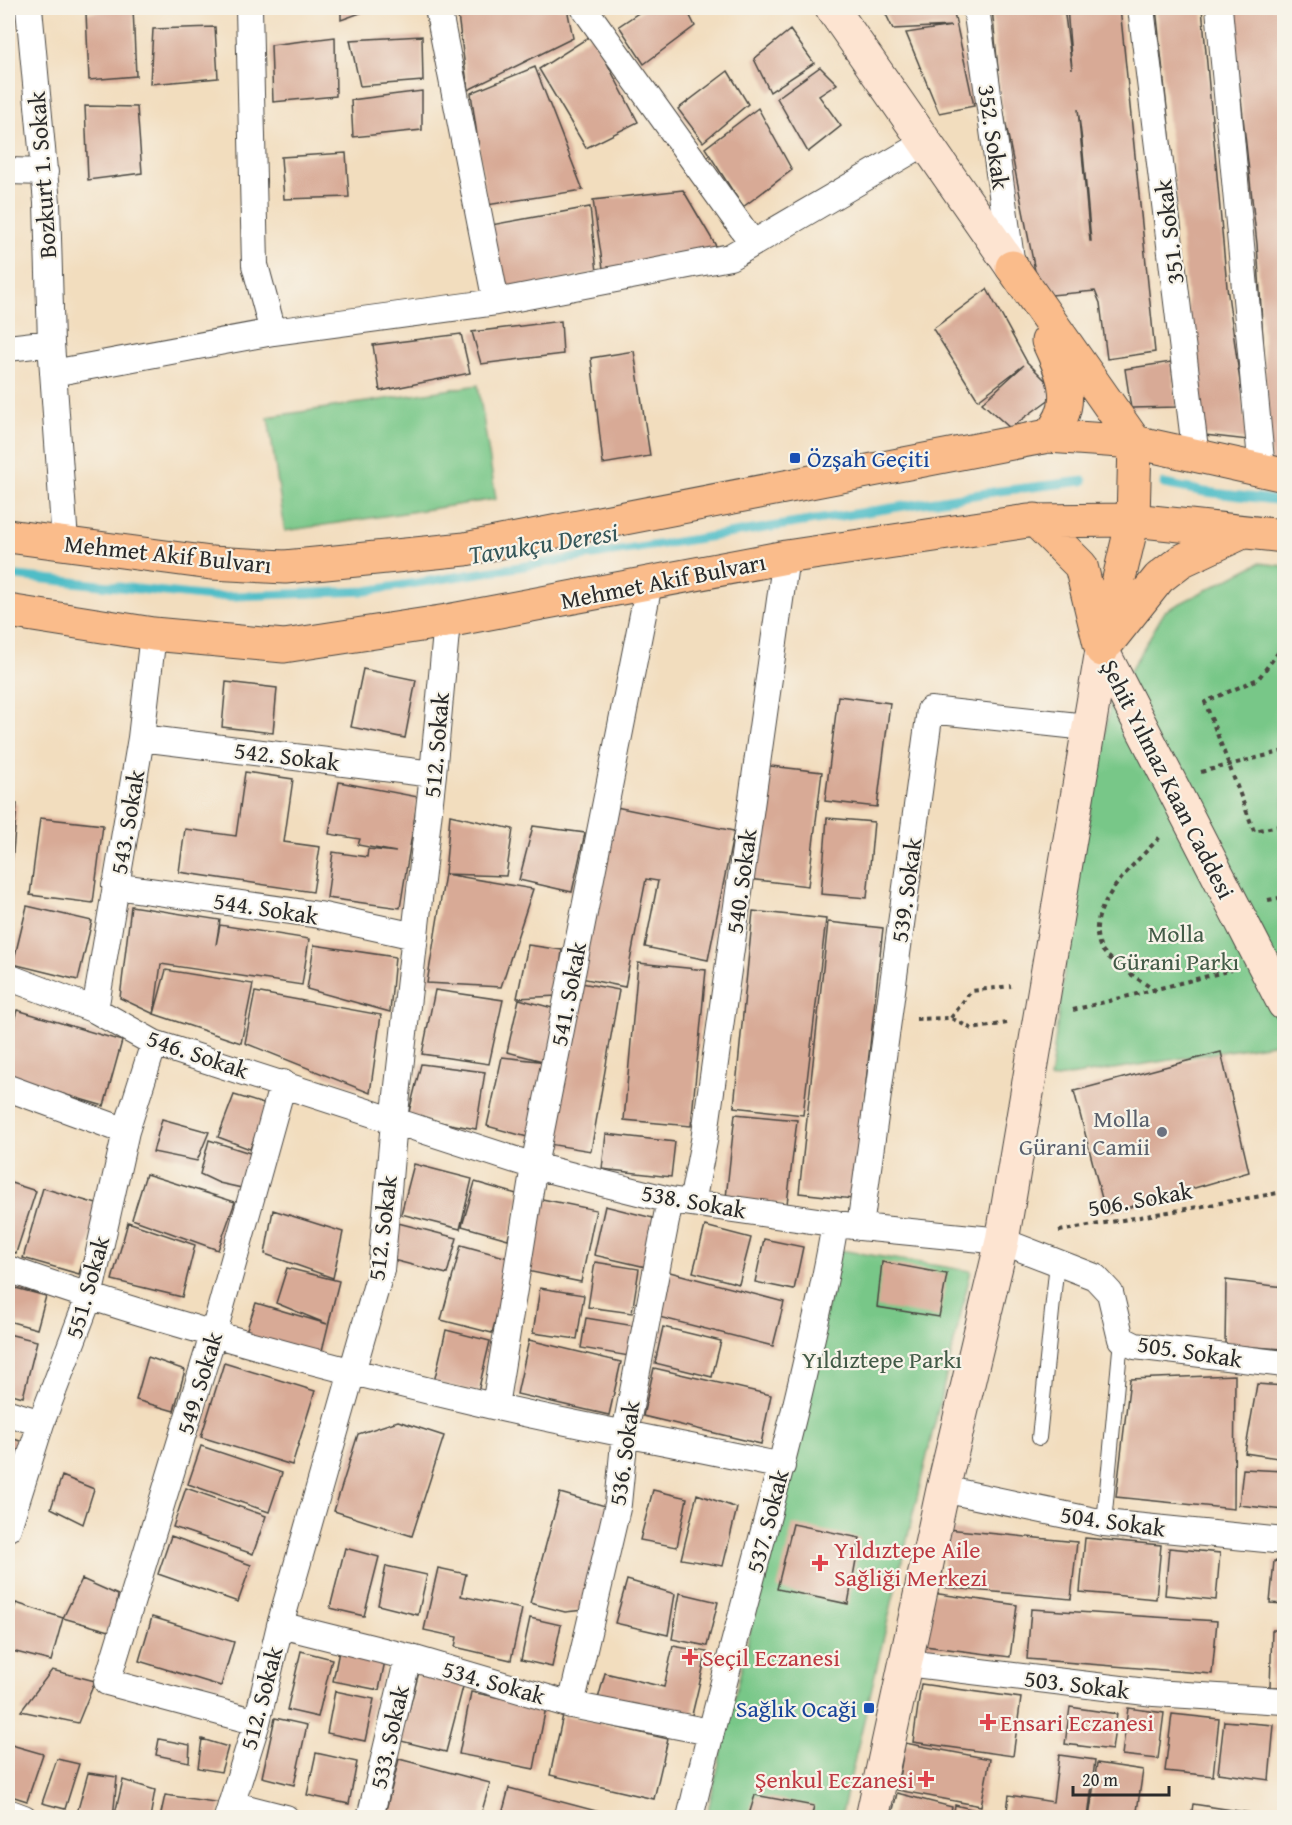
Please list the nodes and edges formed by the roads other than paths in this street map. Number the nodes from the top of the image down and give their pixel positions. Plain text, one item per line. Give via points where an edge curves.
1 (29, 8) edge
2 (249, 8) edge
3 (438, 8) edge
4 (584, 8) edge
5 (832, 8) edge
6 (976, 8) edge
7 (1141, 8) edge
8 (1219, 8) edge
9 (926, 142) junction
10 (8, 171) edge
11 (45, 172) junction
12 (752, 242) junction
13 (1012, 267) junction
14 (496, 302) junction
15 (273, 332) junction
16 (51, 343) junction
17 (8, 348) edge
18 (53, 373) junction
19 (1048, 436) junction
20 (1135, 442) junction
21 (1196, 457) junction
22 (1273, 473) edge
23 (1035, 520) junction
24 (1133, 520) junction
25 (1241, 533) junction
26 (8, 536) edge
27 (1284, 537) edge
28 (65, 542) junction
29 (786, 557) junction
30 (649, 584) junction
31 (8, 611) edge
32 (447, 621) junction
33 (153, 634) junction
34 (1102, 650) junction
35 (1087, 727) junction
36 (141, 738) junction
37 (433, 774) junction
38 (116, 886) junction
39 (415, 936) junction
40 (8, 977) edge
41 (1284, 1004) edge
42 (95, 1010) junction
43 (153, 1043) junction
44 (283, 1083) junction
45 (8, 1088) edge
46 (394, 1122) junction
47 (126, 1131) junction
48 (534, 1166) junction
49 (681, 1202) junction
50 (835, 1223) junction
51 (860, 1227) junction
52 (1002, 1241) junction
53 (1057, 1262) junction
54 (8, 1269) edge
55 (89, 1297) junction
56 (214, 1332) junction
57 (1121, 1339) junction
58 (1284, 1364) edge
59 (350, 1371) junction
60 (495, 1406) junction
61 (8, 1413) edge
62 (41, 1424) junction
63 (625, 1432) junction
64 (1040, 1438) dead end
65 (782, 1466) junction
66 (943, 1489) junction
67 (1104, 1523) junction
68 (8, 1528) edge
69 (1284, 1541) edge
70 (280, 1625) junction
71 (408, 1657) junction
72 (906, 1663) junction
73 (1284, 1701) edge
74 (570, 1705) junction
75 (257, 1722) junction
76 (710, 1732) junction
77 (229, 1811) edge
78 (8, 1812) edge
79 (24, 1818) edge
80 (286, 1818) edge
81 (370, 1818) edge
82 (690, 1818) edge
83 (872, 1818) edge

1 - 11 street, Bozkurt 1. Sokak
2 - 15 street via 255,265
3 - 14 street
4 - 12 street
5 - 9 street
6 - 13 street, 352. Sokak
7 - 21 street, 351. Sokak
8 - 22 street
9 - 12 street
9 - 13 street
10 - 11 street
11 - 16 street, Bozkurt 1. Sokak
12 - 14 street via 730,257
13 - 19 main road via 1060,366 1068,392 1059,425
13 - 20 main road
14 - 15 street
15 - 18 street
16 - 17 street
16 - 18 street, Bozkurt 1. Sokak
18 - 28 street, Bozkurt 1. Sokak
19 - 20 main road, Mehmet Akif Bulvarı
19 - 28 main road, Mehmet Akif Bulvarı via 465,549 285,567 211,563
20 - 21 main road, Mehmet Akif Bulvarı
20 - 24 main road
21 - 22 main road, Mehmet Akif Bulvarı
23 - 24 main road, Mehmet Akif Bulvarı
23 - 29 main road, Mehmet Akif Bulvarı
23 - 34 main road via 1081,566
24 - 25 main road, Mehmet Akif Bulvarı
24 - 34 main road
25 - 27 main road, Mehmet Akif Bulvarı
25 - 34 main road via 1181,561 1159,578
26 - 28 main road, Mehmet Akif Bulvarı
29 - 30 main road, Mehmet Akif Bulvarı
29 - 49 street, 540. Sokak via 704,1141
30 - 32 main road, Mehmet Akif Bulvarı
30 - 48 street, 541. Sokak
31 - 33 main road, Mehmet Akif Bulvarı
32 - 33 main road, Mehmet Akif Bulvarı via 284,646
32 - 37 street, 512. Sokak
33 - 36 street, 543. Sokak
34 - 35 street
34 - 41 street, Şehit Yılmaz Kaan Caddesi
35 - 51 street, 539. Sokak via 930,710
35 - 52 street
36 - 37 street, 542. Sokak
36 - 38 street, 543. Sokak
37 - 39 street, 512. Sokak
38 - 39 street, 544. Sokak via 319,915
38 - 42 street, 543. Sokak
39 - 46 street, 512. Sokak
40 - 42 street, 546. Sokak
42 - 43 street, 546. Sokak
43 - 44 street, 546. Sokak
43 - 47 street, 551. Sokak
44 - 46 street, 546. Sokak
44 - 56 street, 549. Sokak
45 - 47 street
46 - 48 street, 538. Sokak
46 - 59 street, 512. Sokak via 381,1270
47 - 55 street, 551. Sokak
48 - 49 street, 538. Sokak
48 - 60 street, 541. Sokak
49 - 50 street, 538. Sokak
49 - 63 street, 536. Sokak
50 - 51 street, 538. Sokak
50 - 65 street, 537. Sokak via 829,1265
51 - 52 street, 538. Sokak
52 - 53 street, 505. Sokak
52 - 66 street
53 - 57 street, 505. Sokak via 1095,1277 1110,1293
53 - 64 lane
54 - 55 street
55 - 56 street
55 - 62 street, 551. Sokak
56 - 59 street
56 - 75 street, 549. Sokak via 107,1682
57 - 58 street, 505. Sokak via 1160,1351
57 - 67 lane
59 - 60 street
59 - 70 street, 512. Sokak
60 - 63 street
61 - 62 street
62 - 68 street, 551. Sokak
63 - 65 street
63 - 74 street, 536. Sokak via 618,1504
65 - 76 street, 537. Sokak
66 - 67 street, 504. Sokak
66 - 72 street
67 - 69 street, 504. Sokak
70 - 71 street, 534. Sokak
70 - 75 street, 512. Sokak
71 - 74 street, 534. Sokak
71 - 81 street, 533. Sokak
72 - 73 street, 503. Sokak via 1154,1694
72 - 83 street
74 - 76 street, 534. Sokak
75 - 77 street, 512. Sokak
76 - 82 street, 537. Sokak
77 - 80 street
78 - 79 street

